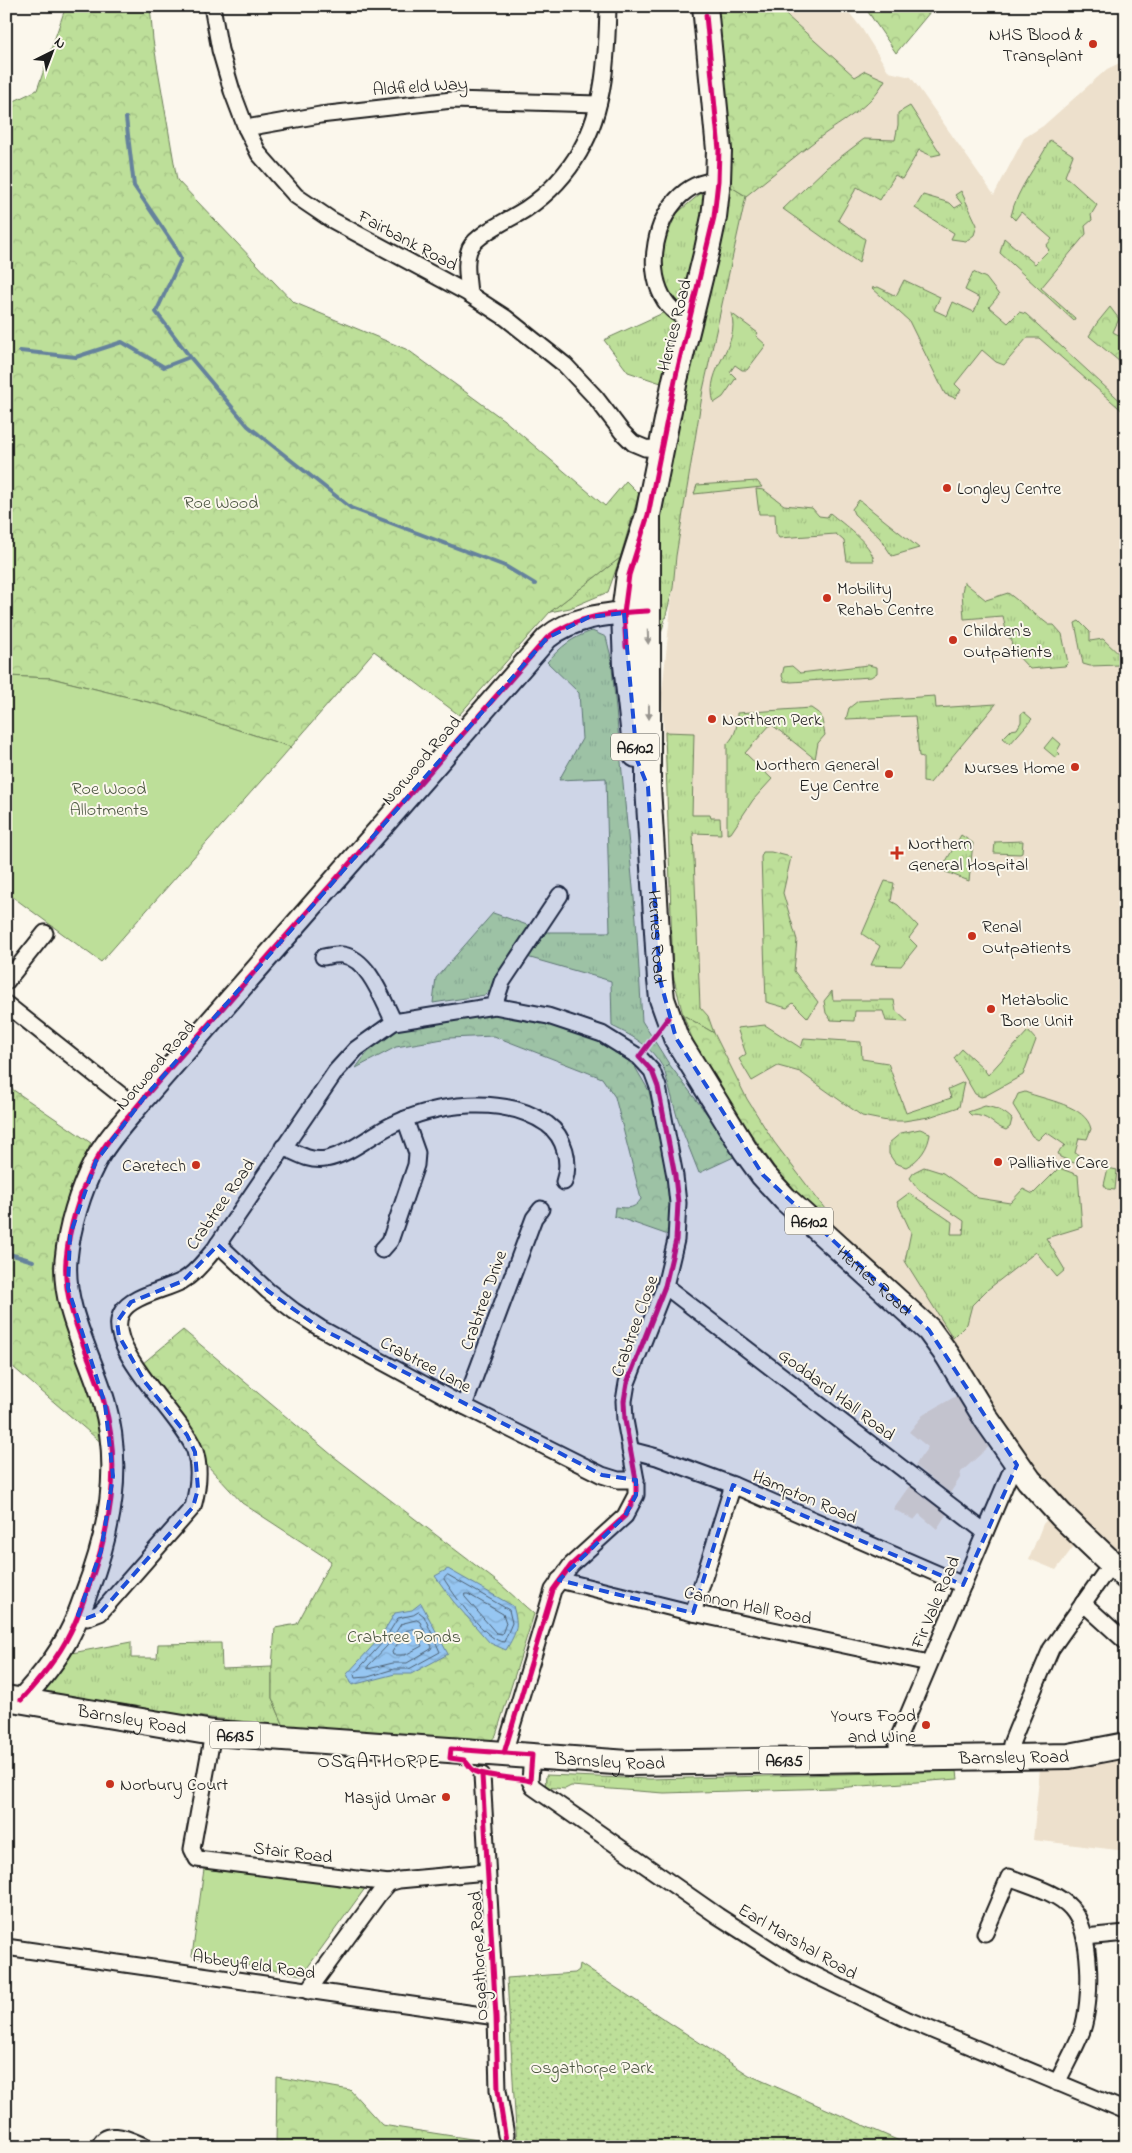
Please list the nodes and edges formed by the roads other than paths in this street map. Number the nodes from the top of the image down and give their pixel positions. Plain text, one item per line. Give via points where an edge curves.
1 (212, 6) edge
2 (608, 6) edge
3 (705, 6) edge
4 (598, 104) junction
5 (246, 128) junction
6 (718, 181) junction
7 (469, 294) junction
8 (690, 320) junction
9 (661, 450) junction
10 (648, 515) junction
11 (648, 611) junction
12 (624, 613) junction
13 (648, 787) junction
14 (560, 895) dead end
15 (45, 933) dead end
16 (323, 957) dead end
17 (6, 982) edge
18 (6, 1004) edge
19 (494, 1006) junction
20 (394, 1022) junction
21 (638, 1057) joint
22 (136, 1107) junction
23 (405, 1119) junction
24 (283, 1147) junction
25 (564, 1182) dead end
26 (541, 1209) dead end
27 (218, 1244) junction
28 (382, 1250) dead end
29 (665, 1286) junction
30 (464, 1406) junction
31 (630, 1450) junction
32 (1017, 1465) junction
33 (636, 1480) junction
34 (733, 1485) junction
35 (985, 1532) junction
36 (1119, 1570) edge
37 (559, 1580) junction
38 (963, 1585) junction
39 (1083, 1603) junction
40 (693, 1613) junction
41 (78, 1615) junction
42 (1126, 1642) edge
43 (929, 1663) junction
44 (14, 1699) edge
45 (214, 1733) junction
46 (1126, 1746) edge
47 (504, 1753) junction
48 (532, 1755) junction
49 (1009, 1757) junction
50 (899, 1758) junction
51 (482, 1775) dead end
52 (487, 1872) junction
53 (389, 1883) junction
54 (1126, 1932) edge
55 (985, 1933) dead end
56 (1085, 1937) junction
57 (6, 1947) edge
58 (308, 1991) junction
59 (496, 2017) junction
60 (1057, 2083) junction
61 (1126, 2111) edge
62 (506, 2135) dead end
63 (102, 2143) edge
64 (147, 2147) edge

1 - 5 street, Fairbank Road via 220,50
2 - 4 street
3 - 6 main road, Herries Road / A6102
4 - 5 street, Aldfield Way via 452,100 320,114
4 - 7 street via 580,151 552,188 478,239 471,248 467,260
5 - 7 street, Fairbank Road via 259,154 296,196 330,219
6 - 8 main road, Herries Road / A6102 via 708,250
6 - 8 street, Herries Road via 699,182 688,188 665,214 658,232 655,272 661,292 669,308
7 - 9 street, Fairbank Road via 537,341 565,365 633,443
8 - 9 main road, Herries Road / A6102
9 - 10 main road, Herries Road / A6102
10 - 11 main road, Herries Road
10 - 12 main road, Herries Road / A6102 via 629,576
11 - 12 street, Norwood Road
11 -> 13 main road, Herries Road
12 - 13 main road, Herries Road / A6102 via 626,665 637,760
12 - 22 street, Norwood Road via 589,617 547,638
13 - 32 main road, Herries Road / A6102 via 662,998 676,1038 763,1174 785,1199 929,1330
14 - 19 street via 502,982
15 - 17 street
16 - 20 street via 344,955 364,968
18 - 22 street
19 - 20 street, Crabtree Road
19 - 21 street, Crabtree Road via 576,1024 602,1034
20 - 24 street, Crabtree Road via 356,1049 336,1071
21 - 29 street, Crabtree Close via 652,1071 658,1087 676,1176 676,1240
22 - 41 street, Norwood Road via 96,1161 84,1188 66,1261 72,1309 105,1404 113,1476 104,1542
23 - 24 street via 340,1155 324,1160 313,1160
23 - 25 street via 427,1112 473,1106 494,1106 523,1112 552,1128 562,1143 568,1172
23 - 28 street via 415,1146 416,1165 390,1241
24 - 27 street, Crabtree Road
26 - 30 street, Crabtree Drive via 536,1212
27 - 30 street, Crabtree Lane via 294,1311
27 - 41 street, Crabtree Road via 183,1280 131,1302 117,1322 119,1336 145,1382 187,1435 195,1452 198,1489 193,1507 100,1613 87,1618
29 - 31 street, Crabtree Close via 627,1382 624,1401
29 - 35 street, Goddard Hall Road
30 - 33 street, Crabtree Lane via 602,1475 618,1480
31 - 33 street, Crabtree Close
31 - 34 street, Hampton Road
32 - 35 street, Fir Vale Road via 1011,1471
32 - 36 main road, Herries Road / A6102 via 1061,1515
33 - 37 street, Crabtree Close via 636,1495 625,1516
34 - 38 street, Hampton Road
34 - 40 street
35 - 38 street, Fir Vale Road
36 - 39 street
37 - 40 street, Cannon Hall Road
37 - 47 street, Crabtree Close via 553,1590
38 - 43 street, Fir Vale Road
39 - 42 street
39 - 49 street via 1044,1664 1011,1744
40 - 43 street, Cannon Hall Road
41 - 44 street, Norwood Road via 57,1656
43 - 50 street, Fir Vale Road via 898,1739
44 - 45 main road, Barnsley Road / A6135
45 - 47 main road, Barnsley Road / A6135
45 - 53 street, Stair Road via 192,1849 197,1859
46 - 49 main road, Barnsley Road / A6135 via 1069,1756
47 - 48 main road, Barnsley Road / A6135
48 - 50 main road, Barnsley Road / A6135 via 628,1763
48 - 60 street, Earl Marshal Road via 530,1781 533,1787 718,1916 798,1967 900,2017
49 - 50 main road, Barnsley Road / A6135
51 - 52 street, Osgathorpe Road
52 - 53 street, Stair Road
52 - 59 street, Osgathorpe Road
53 - 58 street
54 - 56 street
55 - 56 street via 1009,1877 1060,1898 1080,1921
56 - 60 street via 1088,2004 1082,2031
57 - 58 street, Abbeyfield Road
58 - 59 street, Abbeyfield Road
59 - 62 street, Osgathorpe Road via 498,2090
60 - 61 street, Earl Marshal Road
63 - 64 street via 110,2136 118,2136

